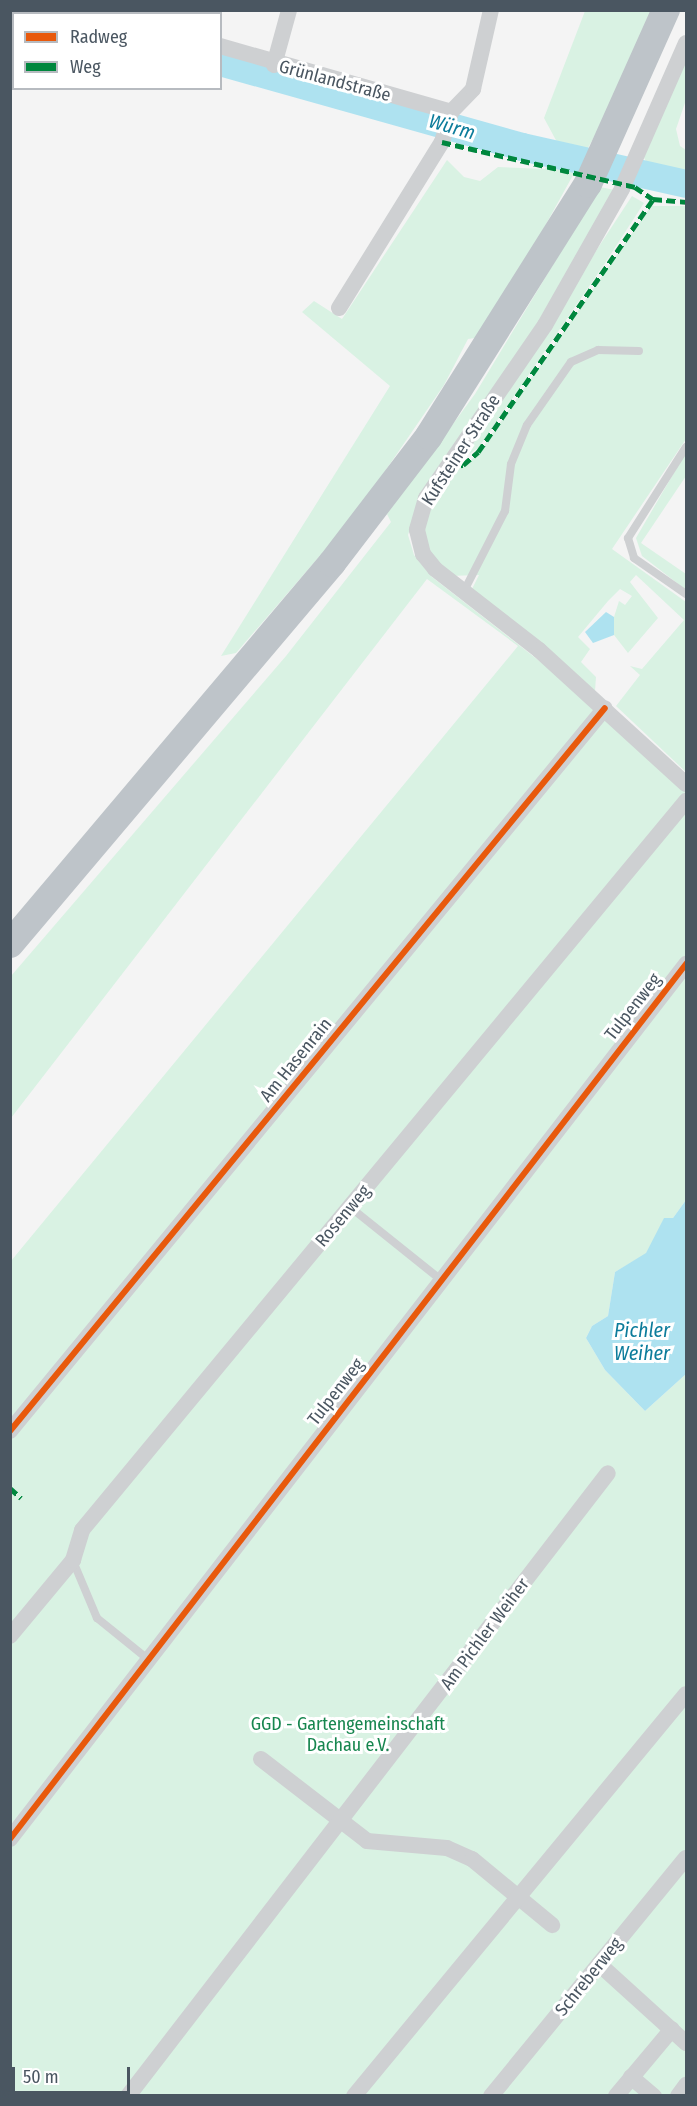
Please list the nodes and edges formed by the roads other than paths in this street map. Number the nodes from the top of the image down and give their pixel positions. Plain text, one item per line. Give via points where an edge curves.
1 (289, 10) edge
2 (491, 10) edge
3 (666, 10) edge
4 (687, 43) edge
5 (222, 47) edge
6 (274, 65) junction
7 (451, 112) junction
8 (339, 308) dead end
9 (639, 351) dead end
10 (687, 447) edge
11 (464, 591) junction
12 (687, 594) edge
13 (605, 708) junction
14 (687, 784) edge
15 (687, 801) edge
16 (10, 944) edge
17 (687, 964) edge
18 (350, 1207) junction
19 (441, 1280) junction
20 (10, 1431) edge
21 (608, 1473) dead end
22 (73, 1560) junction
23 (10, 1636) edge
24 (148, 1660) junction
25 (687, 1694) edge
26 (261, 1759) dead end
27 (339, 1823) junction
28 (10, 1839) edge
29 (687, 1858) edge
30 (518, 1897) junction
31 (552, 1925) dead end
32 (599, 1964) junction
33 (672, 2029) junction
34 (687, 2043) edge
35 (631, 2077) junction
36 (687, 2085) edge
37 (128, 2096) edge
38 (354, 2096) edge
39 (491, 2096) edge
40 (616, 2096) edge
41 (654, 2096) edge
42 (678, 2096) edge

1 - 6 street
2 - 7 street via 473,89
3 - 16 highway via 593,172 516,306 429,436 325,571
4 - 11 street, Kufsteiner Straße via 632,170 545,325 426,498 417,530 423,554
5 - 6 street, Grünlandstraße
6 - 7 street, Grünlandstraße
7 - 8 street via 444,137
9 - 11 lane via 598,350 565,370 527,425 511,464 505,511
10 - 12 lane via 628,538 634,558
11 - 13 street, Kufsteiner Straße
13 - 14 street, Kufsteiner Straße
13 - 20 street, Am Hasenrain
15 - 18 street, Rosenweg
17 - 19 street, Tulpenweg
18 - 19 lane
18 - 22 street, Rosenweg via 82,1530
19 - 24 street, Tulpenweg
21 - 27 street, Am Pichler Weiher
22 - 23 street, Rosenweg
22 - 24 lane via 97,1618
24 - 28 street, Tulpenweg
25 - 30 street
26 - 27 street
27 - 30 street via 367,1841 447,1848 472,1859
27 - 37 street, Am Pichler Weiher
29 - 32 street, Schreberweg
30 - 31 street
30 - 38 street
32 - 33 street
32 - 39 street, Schreberweg
33 - 34 street
33 - 35 street
35 - 40 street
35 - 41 street
36 - 42 street

